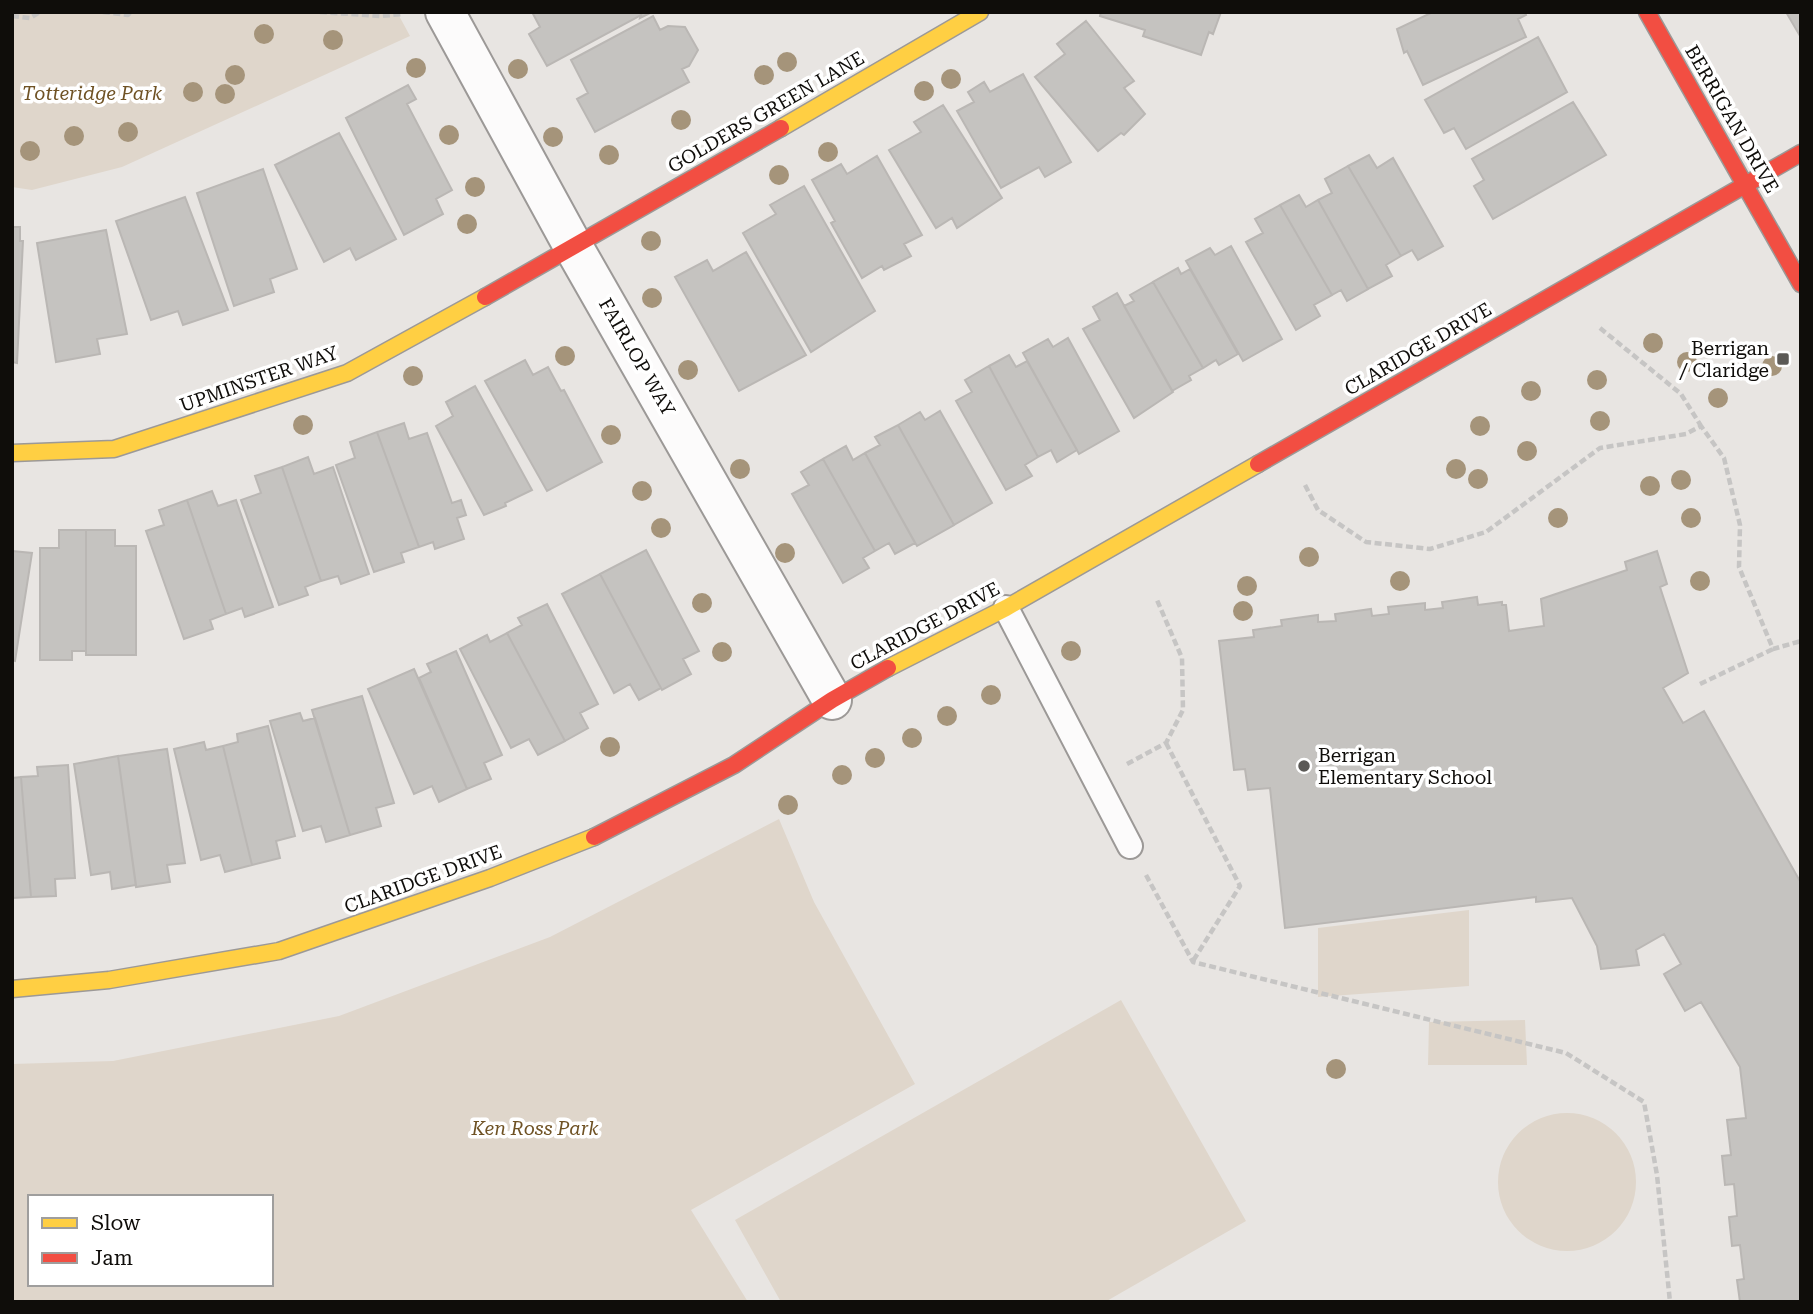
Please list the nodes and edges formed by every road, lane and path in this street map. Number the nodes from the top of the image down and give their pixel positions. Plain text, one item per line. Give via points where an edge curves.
1 (40, 12) edge
2 (103, 12) edge
3 (131, 12) edge
4 (320, 12) edge
5 (415, 12) edge
6 (445, 12) edge
7 (980, 12) edge
8 (1647, 12) edge
9 (12, 16) edge
10 (1801, 153) edge
11 (1746, 186) junction
12 (574, 247) junction
13 (1801, 284) edge
14 (1600, 328) dead end
15 (1702, 426) junction
16 (1286, 449) junction
17 (12, 453) edge
18 (1157, 600) dead end
19 (1006, 608) junction
20 (1801, 641) edge
21 (1773, 649) junction
22 (1700, 684) dead end
23 (832, 700) junction
24 (1166, 743) junction
25 (1096, 782) junction
26 (1130, 846) joint
27 (1192, 962) junction
28 (12, 989) edge
29 (1671, 1302) edge

1 - 9 path via 30,18
2 - 3 path
4 - 5 path via 380,16
6 - 12 street, FAIRLOP WAY
7 - 12 street, GOLDERS GREEN LANE
8 - 11 street, BERRIGAN DRIVE
10 - 11 street, CLARIDGE DRIVE
11 - 13 street, BERRIGAN DRIVE
11 - 16 street, CLARIDGE DRIVE
12 - 17 street, UPMINSTER WAY via 347,373 114,449
12 - 23 street, FAIRLOP WAY
14 - 15 path via 1681,394
15 - 16 path via 1600,448 1486,532 1430,549 1366,542 1318,510
15 - 21 path via 1724,458 1740,525 1739,567
16 - 19 street, CLARIDGE DRIVE
18 - 24 path via 1182,658 1183,710
19 - 23 street, CLARIDGE DRIVE
19 - 25 lane
20 - 21 path
21 - 22 path
23 - 28 street, CLARIDGE DRIVE via 734,765 603,834 490,878 279,951 109,980
24 - 25 path
24 - 27 path via 1240,886
25 - 26 lane
26 - 27 path
27 - 29 path via 1566,1053 1644,1102

